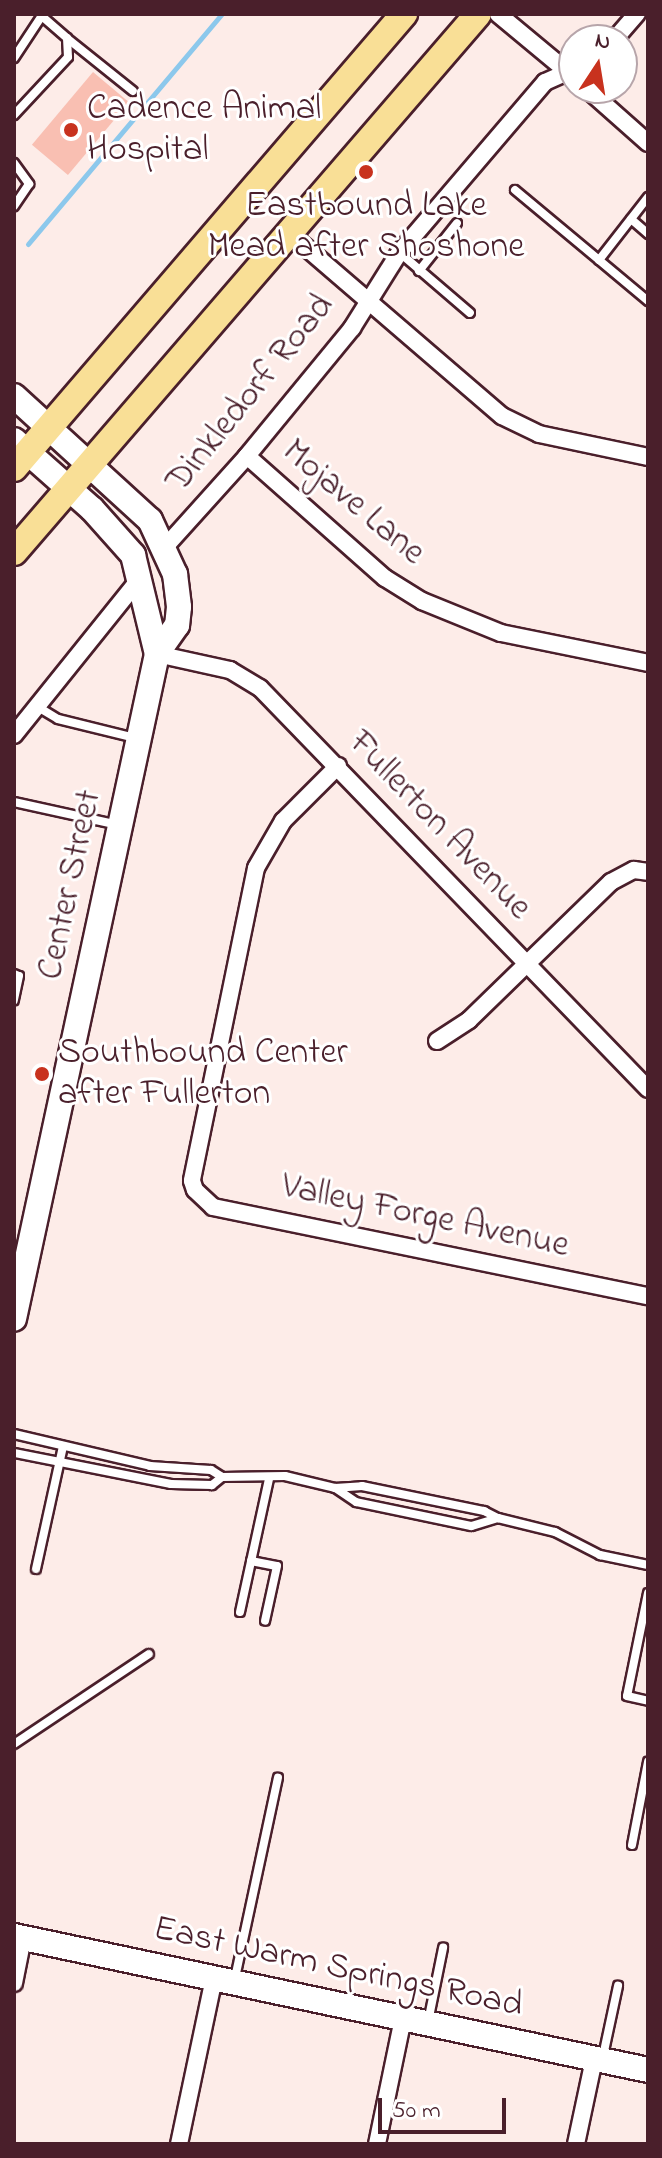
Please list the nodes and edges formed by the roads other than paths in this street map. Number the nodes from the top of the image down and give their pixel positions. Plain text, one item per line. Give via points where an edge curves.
1 (404, 14) edge
2 (478, 14) edge
3 (498, 14) edge
4 (43, 15) edge
5 (67, 38) junction
6 (14, 58) edge
7 (558, 62) edge
8 (558, 78) edge
9 (133, 91) dead end
10 (604, 104) edge
11 (14, 115) edge
12 (648, 143) edge
13 (14, 163) edge
14 (515, 190) dead end
15 (648, 197) edge
16 (14, 206) edge
17 (631, 219) junction
18 (457, 223) dead end
19 (288, 232) junction
20 (648, 234) edge
21 (399, 253) junction
22 (599, 260) junction
23 (419, 271) junction
24 (370, 297) junction
25 (648, 301) edge
26 (470, 313) dead end
27 (14, 396) edge
28 (49, 427) junction
29 (19, 453) edge
30 (247, 456) junction
31 (648, 457) edge
32 (91, 464) junction
33 (70, 489) junction
34 (166, 546) junction
35 (14, 552) edge
36 (141, 577) junction
37 (157, 654) junction
38 (648, 663) edge
39 (38, 707) junction
40 (14, 735) edge
41 (139, 738) junction
42 (338, 766) junction
43 (14, 802) edge
44 (121, 825) junction
45 (648, 872) edge
46 (528, 964) junction
47 (14, 974) edge
48 (14, 1000) edge
49 (437, 1041) dead end
50 (648, 1089) edge
51 (648, 1296) edge
52 (14, 1319) edge
53 (14, 1434) edge
54 (63, 1446) junction
55 (14, 1453) edge
56 (59, 1461) junction
57 (127, 1461) junction
58 (124, 1475) junction
59 (222, 1477) junction
60 (269, 1479) junction
61 (335, 1488) junction
62 (426, 1498) junction
63 (422, 1516) junction
64 (498, 1518) junction
65 (251, 1561) junction
66 (648, 1565) edge
67 (36, 1569) dead end
68 (648, 1593) edge
69 (240, 1612) dead end
70 (265, 1621) dead end
71 (149, 1654) dead end
72 (648, 1701) edge
73 (14, 1744) edge
74 (648, 1762) edge
75 (278, 1778) dead end
76 (632, 1845) dead end
77 (19, 1937) edge
78 (443, 1948) dead end
79 (224, 1980) junction
80 (14, 1983) edge
81 (618, 1986) dead end
82 (403, 2018) junction
83 (427, 2023) junction
84 (598, 2059) junction
85 (648, 2070) edge
86 (179, 2144) edge
87 (377, 2144) edge
88 (576, 2144) edge

1 - 28 main road
2 - 19 main road
3 - 7 street
4 - 5 lane
4 - 6 lane
5 - 9 lane
5 - 11 lane via 68,57
8 - 21 street, Dinkledorf Road via 545,82
10 - 12 street
13 - 16 lane via 29,184
14 - 22 lane
15 - 17 lane
17 - 20 lane
17 - 22 lane
18 - 23 lane
19 - 24 street
19 - 32 main road
21 - 23 lane
21 - 24 street, Dinkledorf Road
22 - 25 lane
23 - 26 lane
24 - 30 street, Dinkledorf Road via 352,328
24 - 31 street via 502,416 539,434
27 - 28 street, Center Street
28 - 29 main road
28 - 32 street, Center Street
29 - 33 street, Center Street
30 - 34 street, Dinkledorf Road
30 - 38 street, Mojave Lane via 385,578 422,601 501,633
32 - 33 main road
32 - 34 street, Center Street via 150,520
33 - 35 main road
33 - 36 street, Center Street via 125,546
34 - 37 street, Center Street via 175,574 177,625
36 - 37 street, Center Street
36 - 39 street
37 - 41 street, Center Street
37 - 42 street, Fullerton Avenue via 230,670 260,688
39 - 40 street
39 - 41 lane via 58,719
41 - 44 street, Center Street
42 - 46 street, Fullerton Avenue
42 - 51 street, Valley Forge Avenue via 283,821 256,868 192,1181 195,1190 213,1207
43 - 44 lane
44 - 52 street, Center Street
45 - 46 street via 634,870 611,882
46 - 49 street via 469,1020
46 - 50 street, Fullerton Avenue
47 - 48 lane via 19,976
53 - 54 lane
54 - 56 lane
54 - 57 lane
55 - 56 lane
56 - 58 lane
56 - 67 lane
57 - 58 lane
57 - 59 lane via 211,1470
58 - 59 lane via 212,1485
59 - 60 lane
60 - 61 lane via 285,1476
60 - 65 lane
61 - 62 lane via 362,1486
61 - 63 lane via 356,1502
62 - 63 lane
62 - 64 lane
63 - 64 lane via 479,1527
64 - 66 lane via 555,1532 600,1555
65 - 69 lane
65 - 70 lane via 277,1566
68 - 72 lane via 627,1696
71 - 73 lane
74 - 76 lane
75 - 79 lane
77 - 79 street, East Warm Springs Road
77 - 80 street
78 - 83 lane
79 - 82 street, East Warm Springs Road
79 - 86 street
81 - 84 lane
82 - 83 street, East Warm Springs Road
82 - 87 street
83 - 84 street, East Warm Springs Road
84 - 85 street, East Warm Springs Road
84 - 88 street

